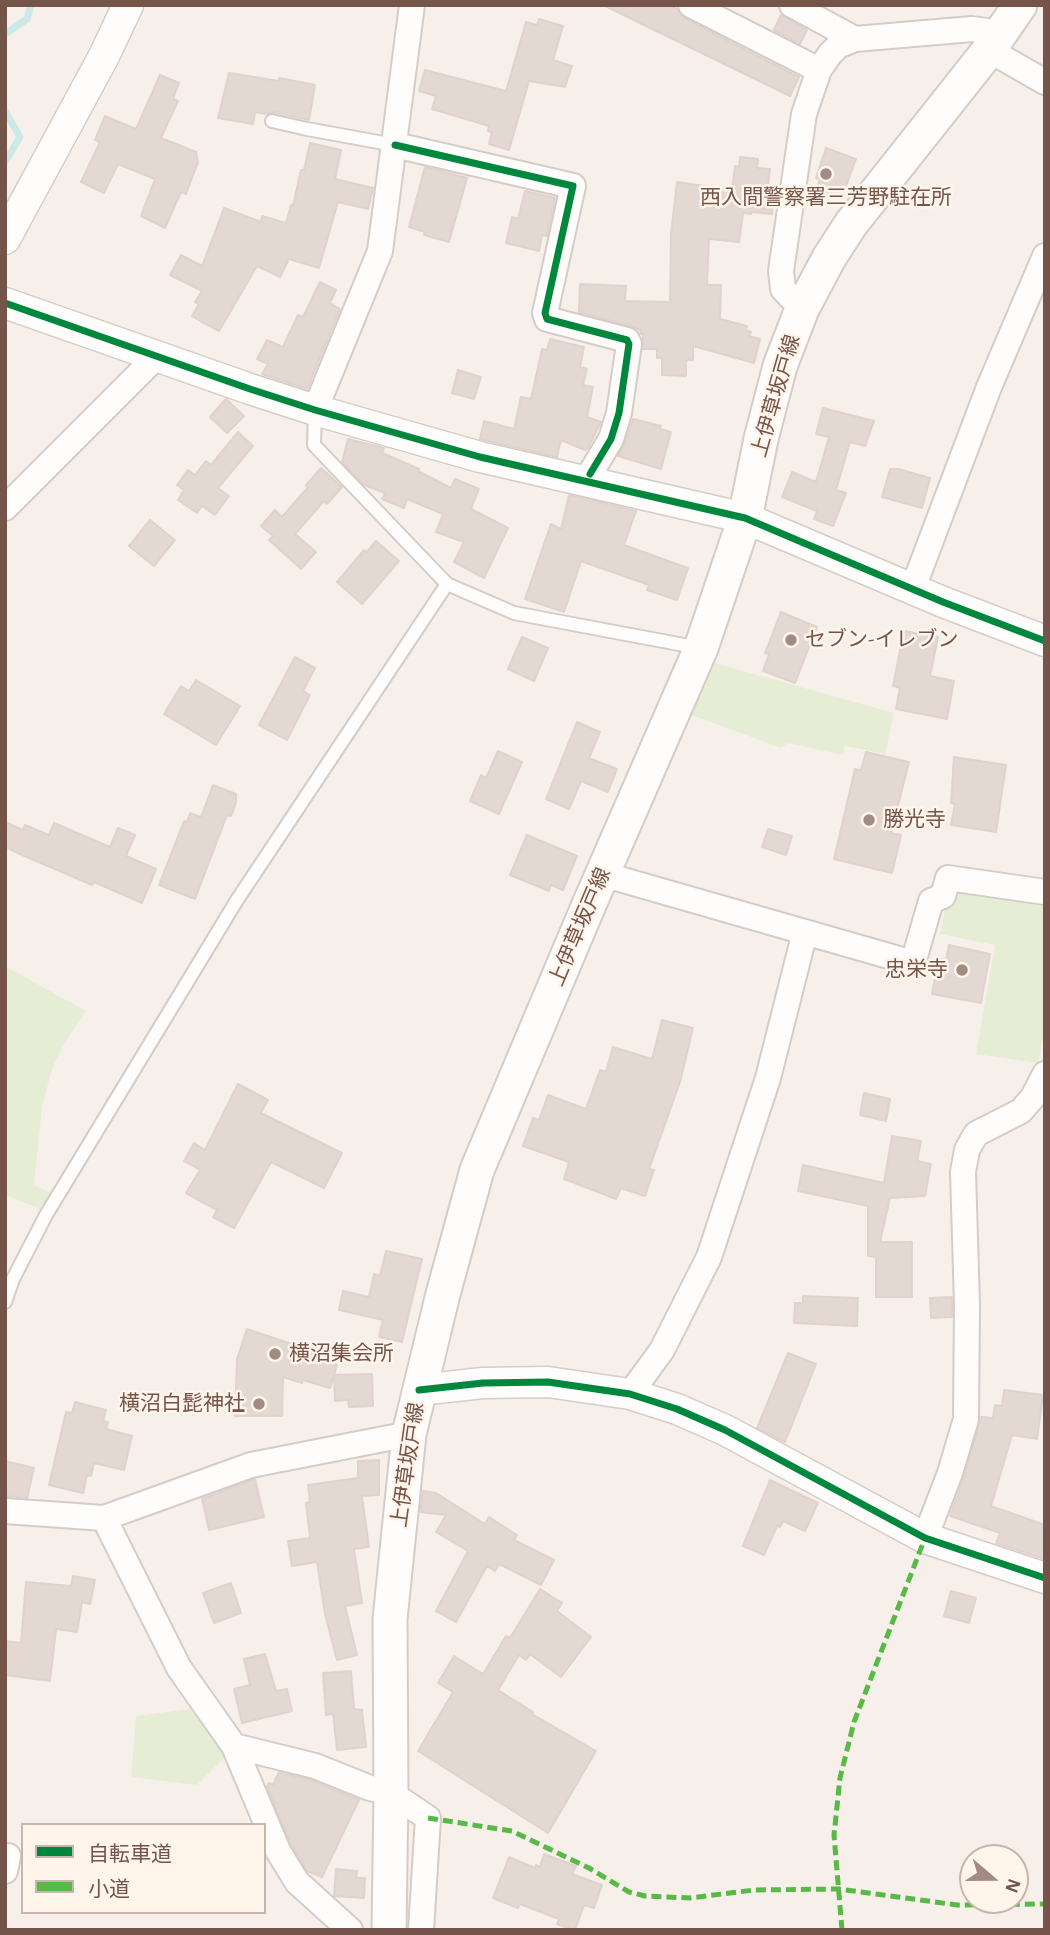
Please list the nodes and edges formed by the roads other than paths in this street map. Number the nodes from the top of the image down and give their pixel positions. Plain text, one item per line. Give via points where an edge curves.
1 (128, 5) edge
2 (412, 5) edge
3 (691, 5) edge
4 (792, 5) edge
5 (1020, 5) edge
6 (855, 39) junction
7 (995, 42) junction
8 (819, 70) junction
9 (1045, 82) edge
10 (272, 121) dead end
11 (395, 145) junction
12 (5, 239) edge
13 (1045, 256) edge
14 (5, 303) edge
15 (802, 309) junction
16 (157, 356) junction
17 (315, 410) junction
18 (590, 474) dead end
19 (5, 508) edge
20 (745, 518) junction
21 (447, 584) junction
22 (913, 588) junction
23 (1045, 641) edge
24 (701, 648) junction
25 (602, 874) junction
26 (1045, 892) edge
27 (805, 932) junction
28 (1045, 1074) edge
29 (5, 1302) edge
30 (419, 1390) junction
31 (630, 1394) junction
32 (409, 1434) junction
33 (5, 1511) edge
34 (104, 1518) junction
35 (925, 1538) junction
36 (1045, 1578) edge
37 (234, 1746) junction
38 (391, 1793) junction
39 (5, 1856) edge
40 (5, 1871) edge
41 (350, 1930) edge
42 (389, 1930) edge
43 (421, 1930) edge

1 - 12 street
2 - 11 street
3 - 8 street
4 - 6 street
5 - 7 main road, 上伊草坂戸線
6 - 7 street via 972,29
6 - 8 street via 838,46
7 - 9 street
7 - 15 main road, 上伊草坂戸線 via 851,224
8 - 15 street via 804,114 781,271 783,289
10 - 11 lane
11 - 17 street via 380,251
11 - 18 street via 573,186 545,313 548,319 629,344 619,413 611,439
13 - 22 street via 989,387
14 - 16 street
15 - 20 main road, 上伊草坂戸線 via 780,366
16 - 17 street
16 - 19 street
17 - 20 street via 480,457
17 - 21 lane via 314,445
20 - 22 street
20 - 24 main road, 上伊草坂戸線
21 - 24 lane via 514,613
21 - 29 lane via 223,922 46,1215
22 - 23 street
24 - 25 main road, 上伊草坂戸線
25 - 27 street
25 - 30 main road, 上伊草坂戸線 via 477,1170
26 - 27 street via 948,878 943,896 931,901 913,963
27 - 31 street via 768,1078 709,1257 662,1350
28 - 35 street via 1021,1111 976,1134 967,1150 962,1172 966,1419
30 - 31 street via 548,1381
30 - 32 main road, 上伊草坂戸線
31 - 35 street via 725,1430
32 - 34 street via 251,1465
32 - 38 main road, 上伊草坂戸線 via 390,1619
33 - 34 street
34 - 37 street via 179,1668
35 - 36 street
37 - 38 street via 315,1766
37 - 41 street via 278,1851 297,1882
38 - 42 main road, 上伊草坂戸線
38 - 43 street via 428,1818
39 - 40 street

